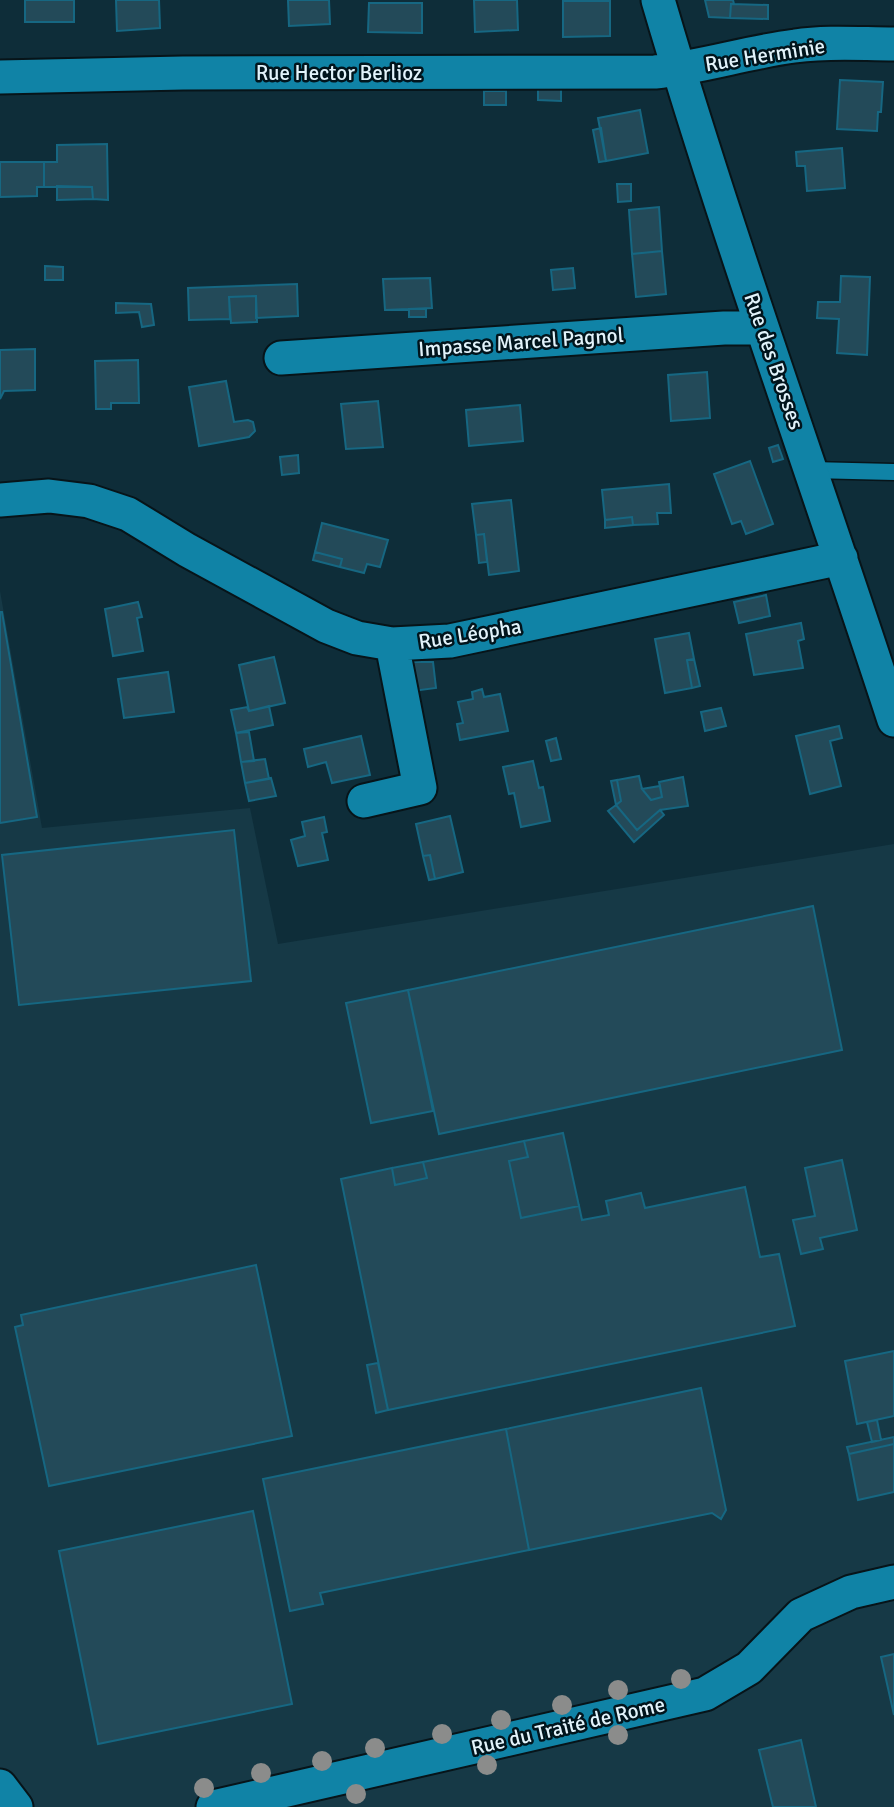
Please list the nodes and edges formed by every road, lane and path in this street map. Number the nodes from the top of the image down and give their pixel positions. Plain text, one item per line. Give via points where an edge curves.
1 (658, 0) edge
2 (894, 44) edge
3 (679, 69) junction
4 (0, 77) edge
5 (762, 328) junction
6 (281, 358) dead end
7 (811, 470) junction
8 (894, 472) edge
9 (0, 500) edge
10 (842, 558) junction
11 (392, 644) junction
12 (894, 720) edge
13 (364, 801) dead end
14 (894, 1582) edge
15 (0, 1786) edge
16 (16, 1807) edge
17 (212, 1807) edge

1 - 3 street, Rue des Brosses
2 - 3 street, Rue Herminie via 797,46
3 - 4 street, Rue Hector Berlioz
3 - 5 street, Rue des Brosses
5 - 6 street, Impasse Marcel Pagnol
5 - 7 street, Rue des Brosses
7 - 8 lane
7 - 10 street, Rue des Brosses
9 - 11 street, Rue Léopha via 48,496 89,501 128,514 326,626
10 - 11 street, Rue Léopha via 450,641
10 - 12 street, Rue des Brosses
11 - 13 street via 420,788
14 - 17 street, Rue du Traité de Rome via 851,1592 801,1615 748,1668 705,1694
15 - 16 street

